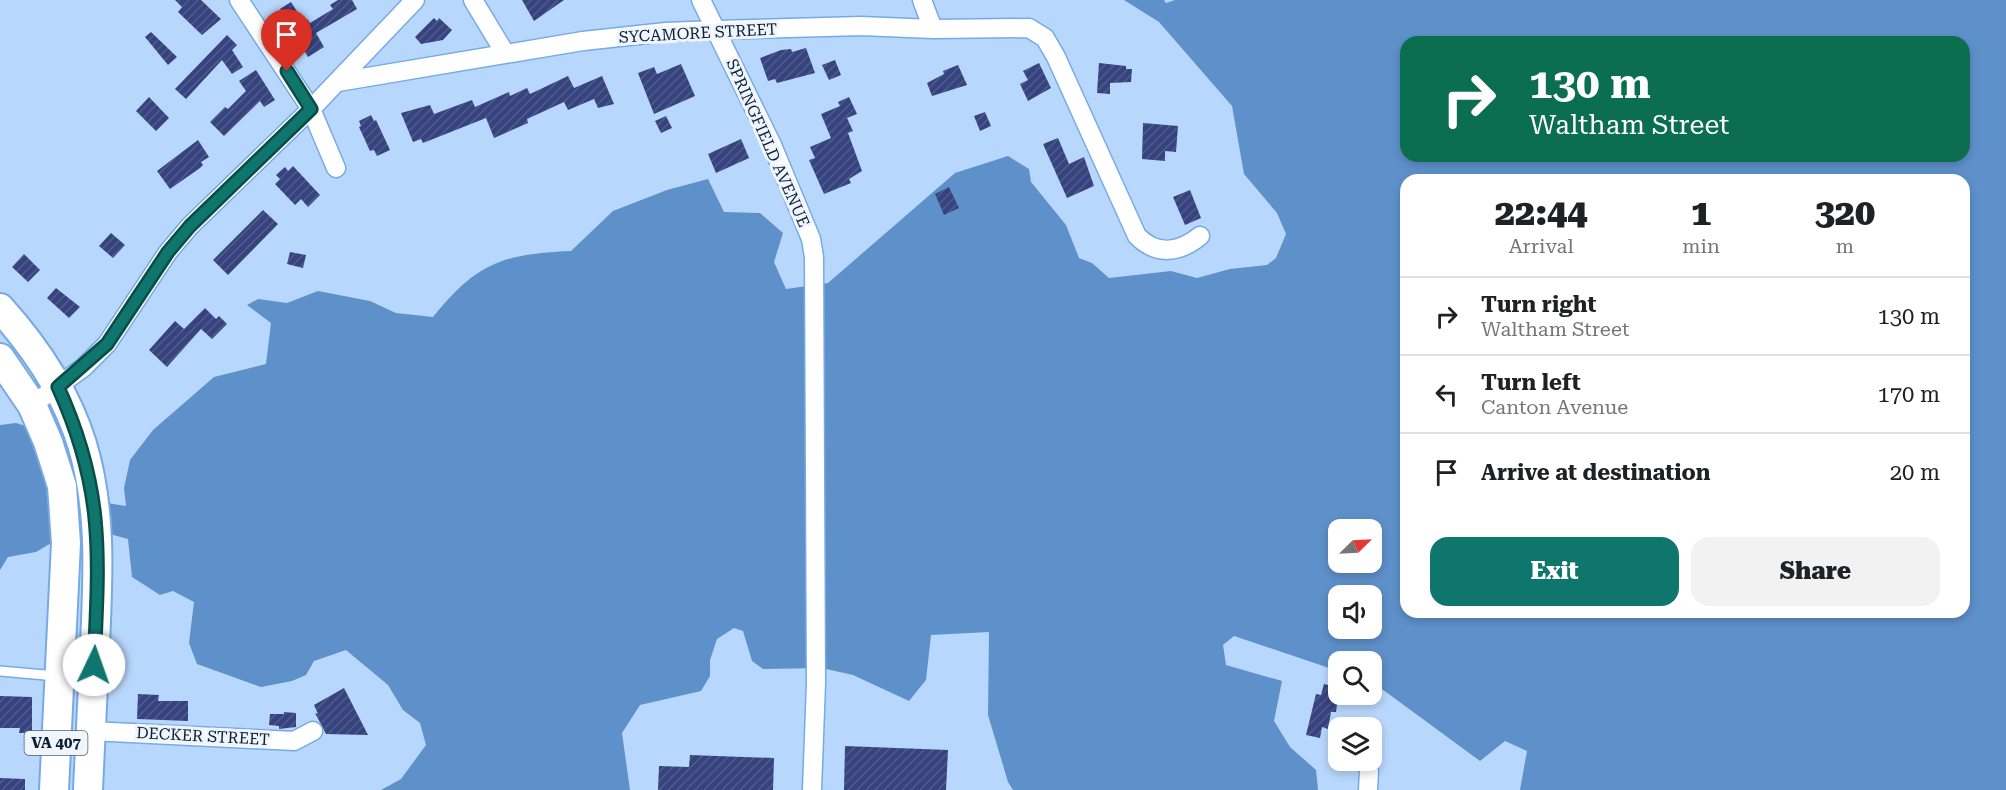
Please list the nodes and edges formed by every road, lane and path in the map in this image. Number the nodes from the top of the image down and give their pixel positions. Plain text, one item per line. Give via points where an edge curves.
1 (239, 0) edge
2 (415, 0) edge
3 (473, 0) edge
4 (700, 0) edge
5 (922, 0) edge
6 (933, 29) junction
7 (717, 30) junction
8 (505, 53) junction
9 (338, 82) junction
10 (311, 109) junction
11 (336, 168) dead end
12 (1200, 236) dead end
13 (0, 308) edge
14 (0, 358) edge
15 (58, 387) junction
16 (32, 405) junction
17 (0, 671) edge
18 (59, 676) junction
19 (91, 731) junction
20 (314, 731) dead end
21 (1369, 771) dead end
22 (54, 790) edge
23 (88, 790) edge
24 (812, 790) edge
25 (1368, 790) edge

1 - 10 street
2 - 9 street
3 - 8 street
4 - 7 street, SPRINGFIELD AVENUE
5 - 6 street
6 - 7 street, SYCAMORE STREET via 861,26
6 - 12 street, SYCAMORE STREET via 1029,28 1046,38 1137,236 1145,244 1165,250 1189,245
7 - 8 street, SYCAMORE STREET via 654,33
7 - 24 street, SPRINGFIELD AVENUE via 772,144 811,240 814,257 816,683
8 - 9 street, SYCAMORE STREET
9 - 10 street
10 - 11 street
10 - 15 street via 190,226 168,252 107,344
13 - 15 main road, VA 407 via 23,334
14 - 16 main road, VA 407
15 - 16 street
15 - 19 main road, VA 407 via 74,423 93,487 98,528
16 - 18 main road, VA 407 via 62,486 66,543
17 - 18 lane
18 - 22 main road, VA 407
19 - 20 street, DECKER STREET via 294,741
19 - 23 main road, VA 407
21 - 25 street

